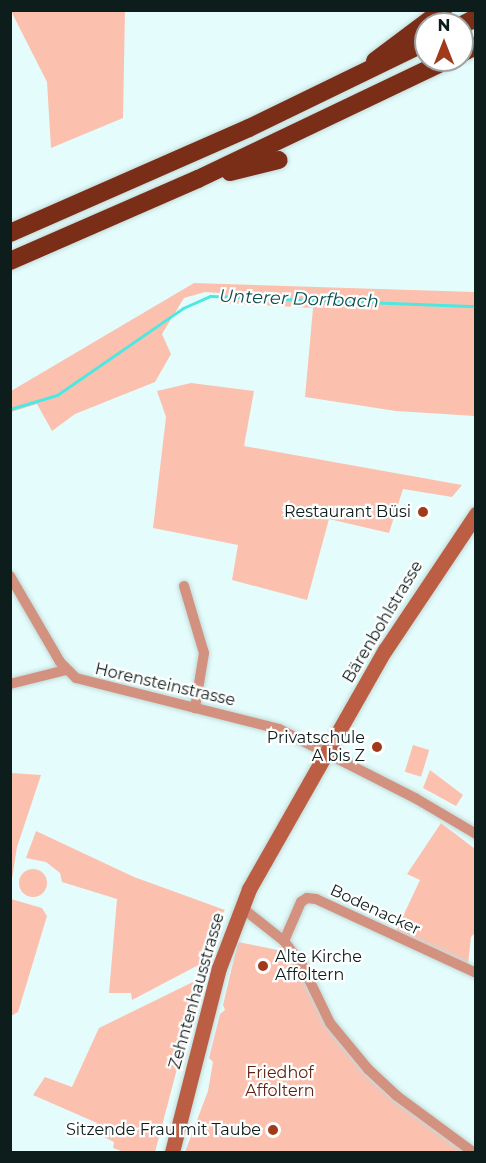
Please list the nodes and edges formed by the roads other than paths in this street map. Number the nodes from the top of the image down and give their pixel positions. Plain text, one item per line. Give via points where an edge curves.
1 (443, 10) edge
2 (414, 48) edge
3 (422, 72) edge
4 (356, 76) junction
5 (279, 160) dead end
6 (198, 179) junction
7 (10, 233) edge
8 (10, 261) edge
9 (476, 514) edge
10 (10, 576) edge
11 (184, 586) dead end
12 (66, 670) junction
13 (10, 684) edge
14 (195, 708) junction
15 (326, 753) junction
16 (476, 834) edge
17 (241, 907) junction
18 (284, 941) junction
19 (476, 973) edge
20 (172, 1152) edge
21 (473, 1152) edge

1 - 4 highway via 398,40
2 - 4 highway
3 - 6 highway
4 - 7 highway
5 - 6 highway
6 - 8 highway
9 - 15 street, Bärenbohlstrasse via 385,650
10 - 12 street
11 - 14 street via 204,652
12 - 13 street
12 - 14 street, Horensteinstrasse via 88,683
14 - 15 street, Horensteinstrasse via 279,729
15 - 16 street, Horensteinstrasse
15 - 17 street, Zehntenhausstrasse via 273,842
17 - 18 street
17 - 20 street, Zehntenhausstrasse via 219,968
18 - 19 street, Bodenacker via 301,902 316,899
18 - 21 street via 303,964 342,1041 397,1096

